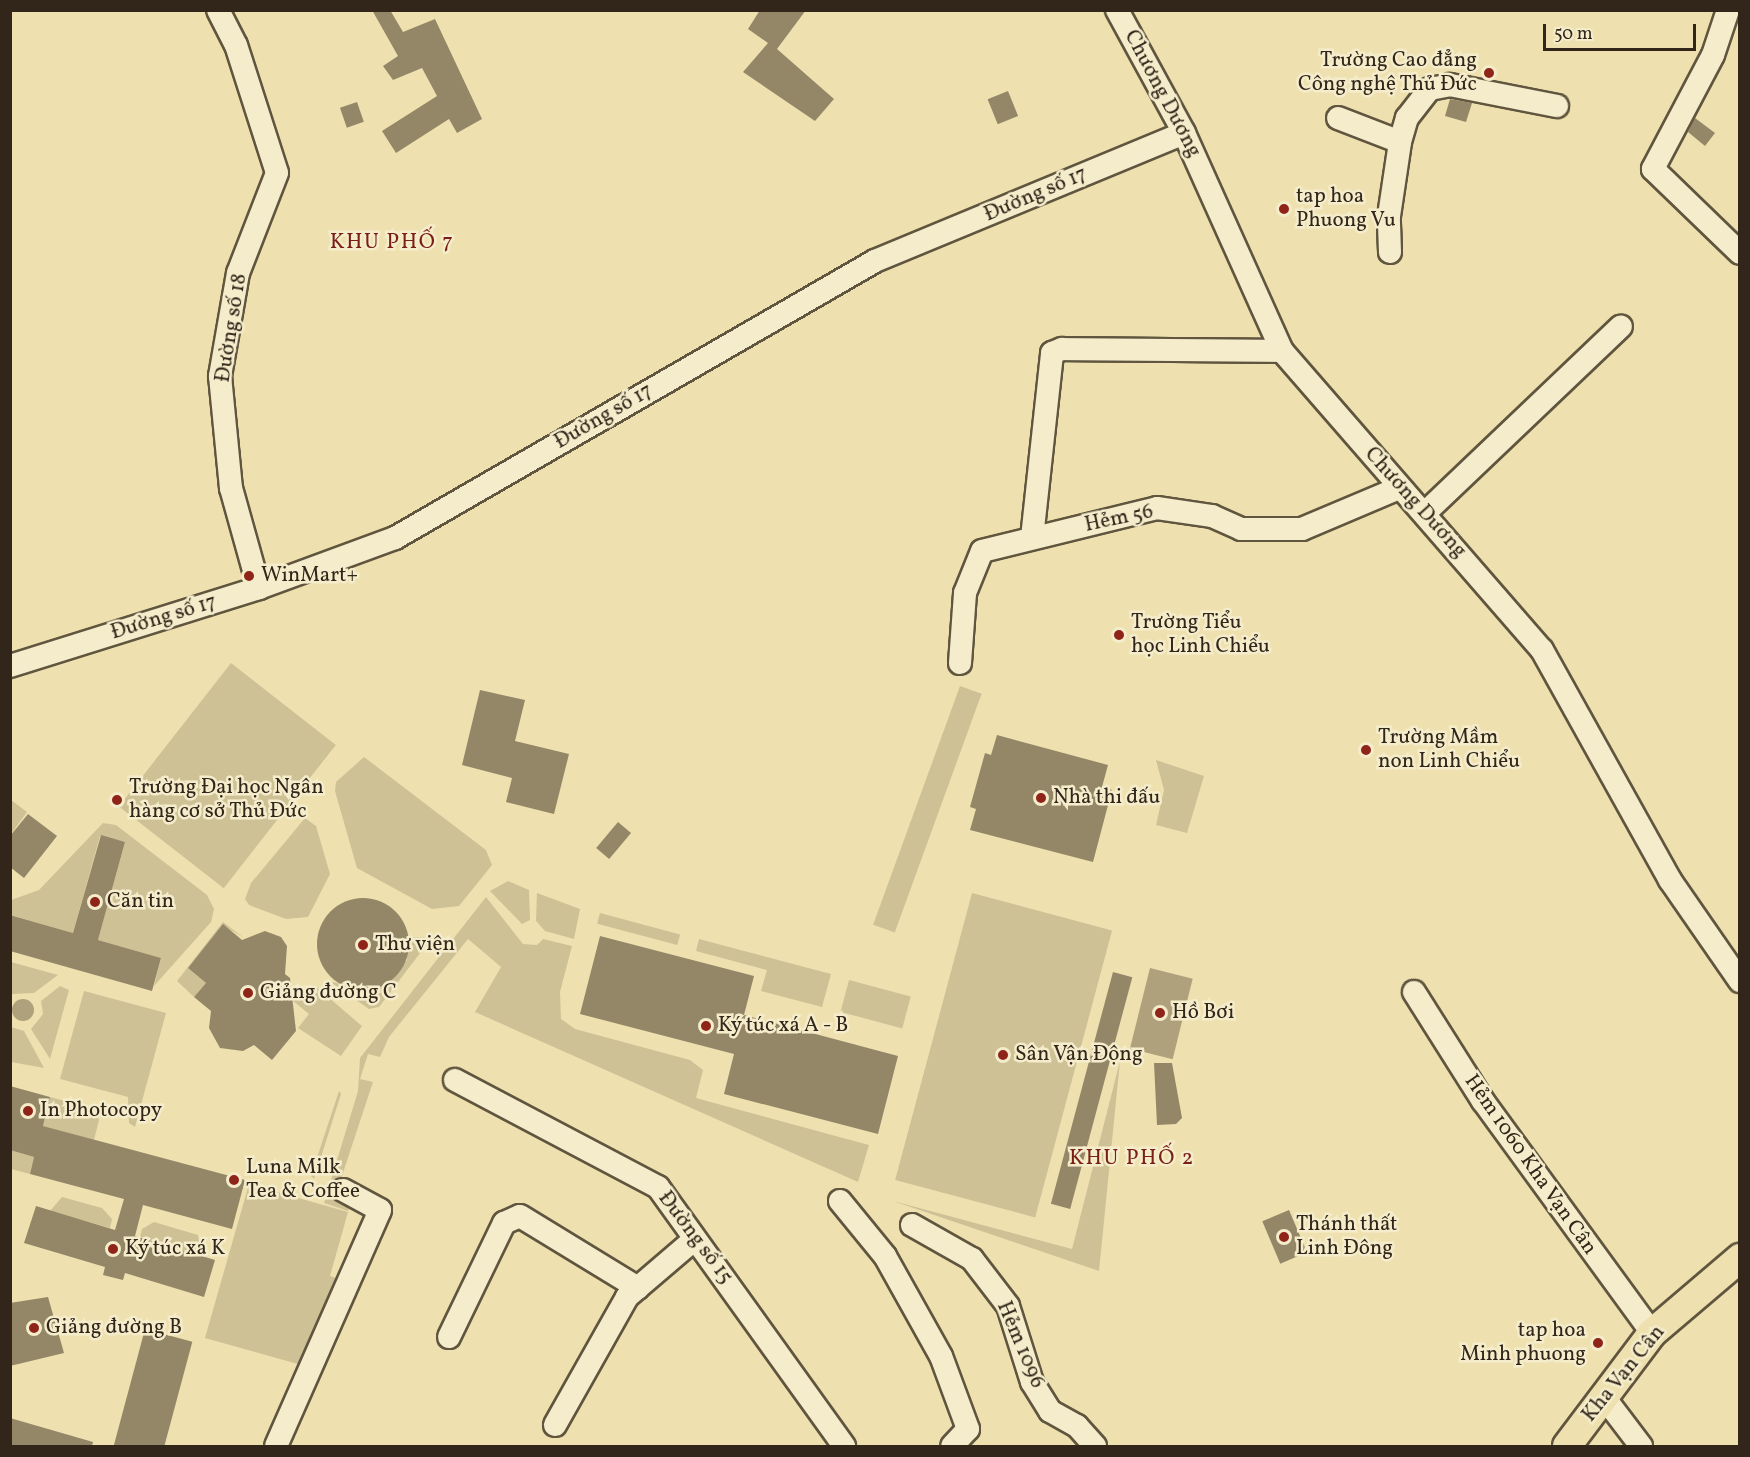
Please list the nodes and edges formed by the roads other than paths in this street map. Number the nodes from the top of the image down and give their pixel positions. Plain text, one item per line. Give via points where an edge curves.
1 (218, 10) edge
2 (1117, 10) edge
3 (1728, 10) edge
4 (1557, 106) dead end
5 (1338, 118) dead end
6 (1184, 133) junction
7 (1400, 142) junction
8 (1390, 252) dead end
9 (1740, 253) edge
10 (1621, 326) dead end
11 (1282, 351) junction
12 (1399, 488) junction
13 (1426, 512) junction
14 (1032, 538) junction
15 (259, 588) junction
16 (960, 663) dead end
17 (10, 666) edge
18 (1740, 981) edge
19 (1414, 992) dead end
20 (454, 1080) dead end
21 (343, 1190) dead end
22 (840, 1201) dead end
23 (912, 1225) dead end
24 (695, 1239) junction
25 (1740, 1258) edge
26 (638, 1288) junction
27 (1652, 1333) junction
28 (449, 1337) dead end
29 (1603, 1396) junction
30 (555, 1425) dead end
31 (276, 1446) edge
32 (844, 1446) edge
33 (952, 1446) edge
34 (1095, 1446) edge
35 (1567, 1446) edge
36 (1641, 1446) edge

1 - 15 street, Đường số 18 via 236,45 278,172 238,273 220,376 231,488
2 - 6 street, Chương Dương
3 - 9 street via 1713,55 1653,169
4 - 7 street via 1450,85 1430,89 1407,118
5 - 7 street
6 - 11 street, Chương Dương
6 - 15 street, Đường số 17 via 875,261 395,538
7 - 8 street via 1389,216
10 - 13 street
11 - 12 street, Chương Dương
11 - 14 street via 1062,349 1052,354
12 - 13 street, Chương Dương
12 - 14 street, Hẻm 56 via 1302,529 1241,529 1212,516 1157,508
13 - 18 street, Chương Dương via 1542,650 1670,880
14 - 16 street, Hẻm 56 via 982,551 965,593
15 - 17 street, Đường số 17
19 - 27 street, Hẻm 1060 Kha Vạn Cân via 1484,1101
20 - 24 street, Đường số 15 via 658,1187
21 - 31 street via 381,1210
22 - 33 street via 885,1256 942,1356 968,1429
23 - 34 street, Hẻm 1096 via 972,1258 1008,1306 1032,1382 1050,1411 1077,1426
24 - 26 street
24 - 32 street, Đường số 15
25 - 27 main road, Kha Vạn Cân
26 - 28 street via 520,1216 504,1223
26 - 30 street via 587,1361
27 - 29 main road, Kha Vạn Cân
29 - 35 main road, Kha Vạn Cân
29 - 36 street

